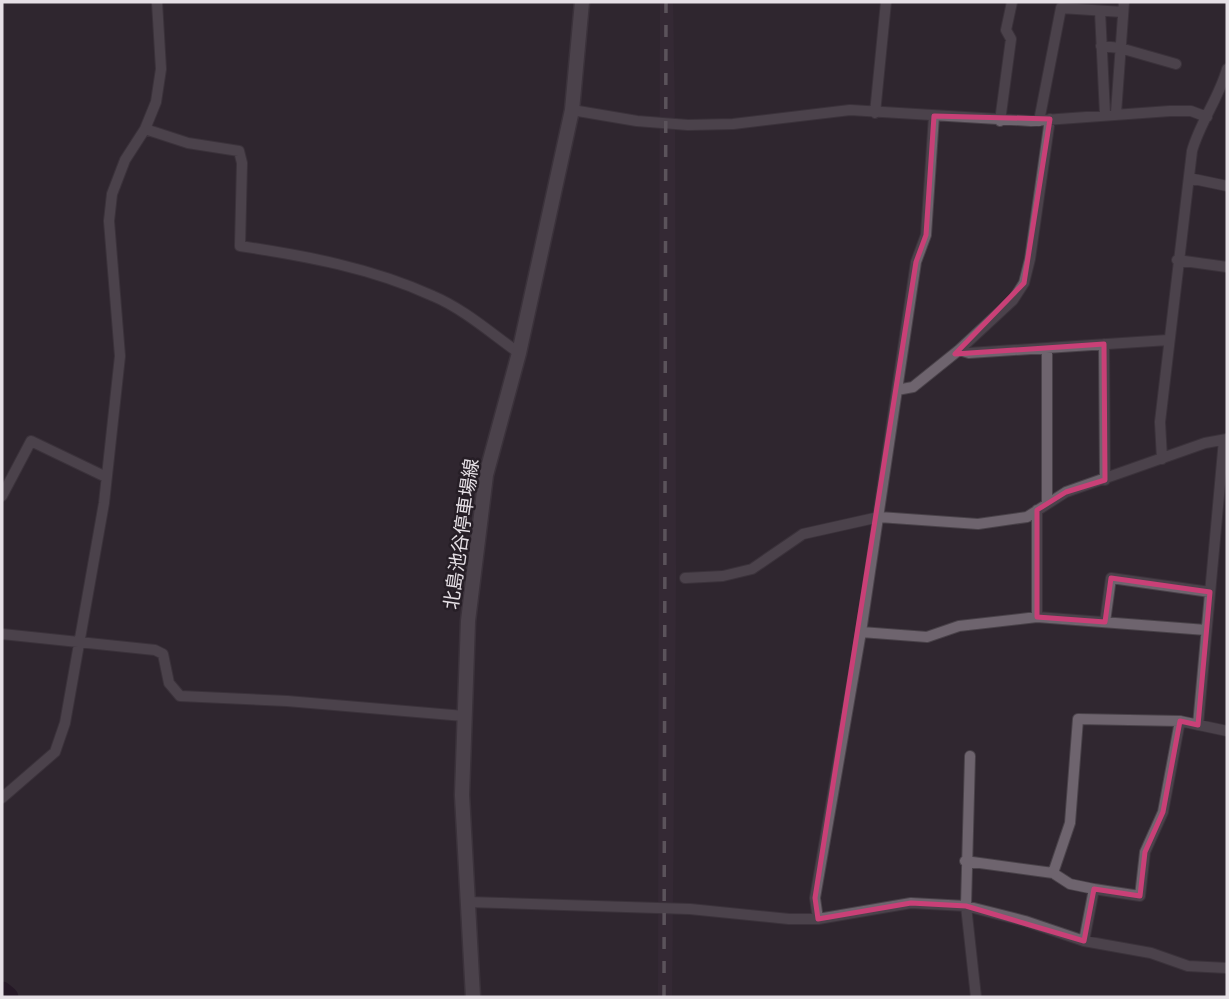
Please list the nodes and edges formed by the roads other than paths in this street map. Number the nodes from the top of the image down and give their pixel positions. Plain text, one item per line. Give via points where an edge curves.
1 (157, 2) edge
2 (582, 2) edge
3 (886, 2) edge
4 (1012, 2) edge
5 (1123, 7) edge
6 (1100, 11) junction
7 (1101, 46) junction
8 (1120, 47) junction
9 (1175, 64) dead end
10 (1227, 69) edge
11 (1224, 94) edge
12 (572, 110) junction
13 (875, 113) junction
14 (1110, 114) junction
15 (934, 116) junction
16 (1207, 117) junction
17 (1050, 119) junction
18 (1000, 121) junction
19 (1039, 121) junction
20 (145, 129) junction
21 (1189, 178) junction
22 (1227, 186) edge
23 (1177, 260) junction
24 (1227, 267) edge
25 (1168, 340) junction
26 (1104, 344) junction
27 (1047, 348) junction
28 (959, 350) junction
29 (519, 353) junction
30 (897, 390) junction
31 (1226, 439) edge
32 (1163, 459) junction
33 (106, 477) junction
34 (1105, 480) junction
35 (2, 496) edge
36 (1047, 504) junction
37 (1037, 510) junction
38 (879, 517) junction
39 (685, 578) dead end
40 (1210, 592) junction
41 (1037, 617) junction
42 (1105, 622) junction
43 (1206, 630) junction
44 (861, 632) junction
45 (2, 634) edge
46 (78, 640) junction
47 (464, 716) junction
48 (1180, 722) junction
49 (1198, 725) junction
50 (1227, 731) edge
51 (970, 756) dead end
52 (2, 799) edge
53 (965, 861) junction
54 (1053, 873) junction
55 (1094, 889) junction
56 (467, 902) junction
57 (966, 906) junction
58 (818, 919) junction
59 (1084, 941) junction
60 (1227, 968) edge
61 (473, 997) edge
62 (976, 997) edge

1 - 20 street via 161,69 156,102
2 - 12 main road, 北島池谷停車場線
3 - 13 street
4 - 18 street
5 - 6 street
5 - 8 street
6 - 7 street
6 - 19 street via 1062,8
7 - 8 street
7 - 14 street
8 - 9 street
8 - 14 street
10 - 11 street
11 - 16 street
12 - 13 street via 688,125 850,110
12 - 29 main road, 北島池谷停車場線
13 - 15 street
14 - 16 street via 1191,111
14 - 17 street
15 - 18 street
15 - 30 street via 926,234 916,262
16 - 21 street via 1197,134
17 - 19 street
17 - 28 street via 1024,283 1013,300
18 - 19 street
20 - 29 street via 188,144 239,151 240,246 350,266 435,296
20 - 33 street via 125,160 112,194 109,221 120,356
21 - 22 street
21 - 23 street
23 - 24 street
23 - 25 street
25 - 26 street
25 - 32 street via 1160,422
26 - 27 street
26 - 34 street
27 - 28 street
27 - 36 street
28 - 30 street via 913,387
29 - 47 main road, 北島池谷停車場線 via 486,475 468,621
30 - 38 street
31 - 32 street
31 - 40 street
32 - 34 street
33 - 35 street via 31,441
33 - 46 street
34 - 36 street via 1066,492
36 - 37 street
37 - 38 street via 1027,517 978,524
37 - 41 street
38 - 39 street via 803,534 752,569
38 - 44 street
40 - 42 street via 1111,578
40 - 43 street
41 - 42 street
41 - 44 street via 959,626 927,637
42 - 43 street
43 - 49 street
44 - 58 street via 815,898
45 - 46 street
46 - 47 street via 163,654 169,683 180,696
46 - 52 street via 61,743 43,766
47 - 56 main road, 北島池谷停車場線
48 - 49 street
48 - 54 street via 1078,719 1070,823
48 - 55 street via 1163,812 1145,852 1140,896
49 - 50 street
51 - 53 street
53 - 54 street
53 - 57 street
54 - 55 street via 1070,884
55 - 59 street
56 - 58 street via 690,909
56 - 61 main road, 北島池谷停車場線
57 - 58 street via 911,903
57 - 59 street
57 - 62 street
59 - 60 street via 1152,953 1188,966

